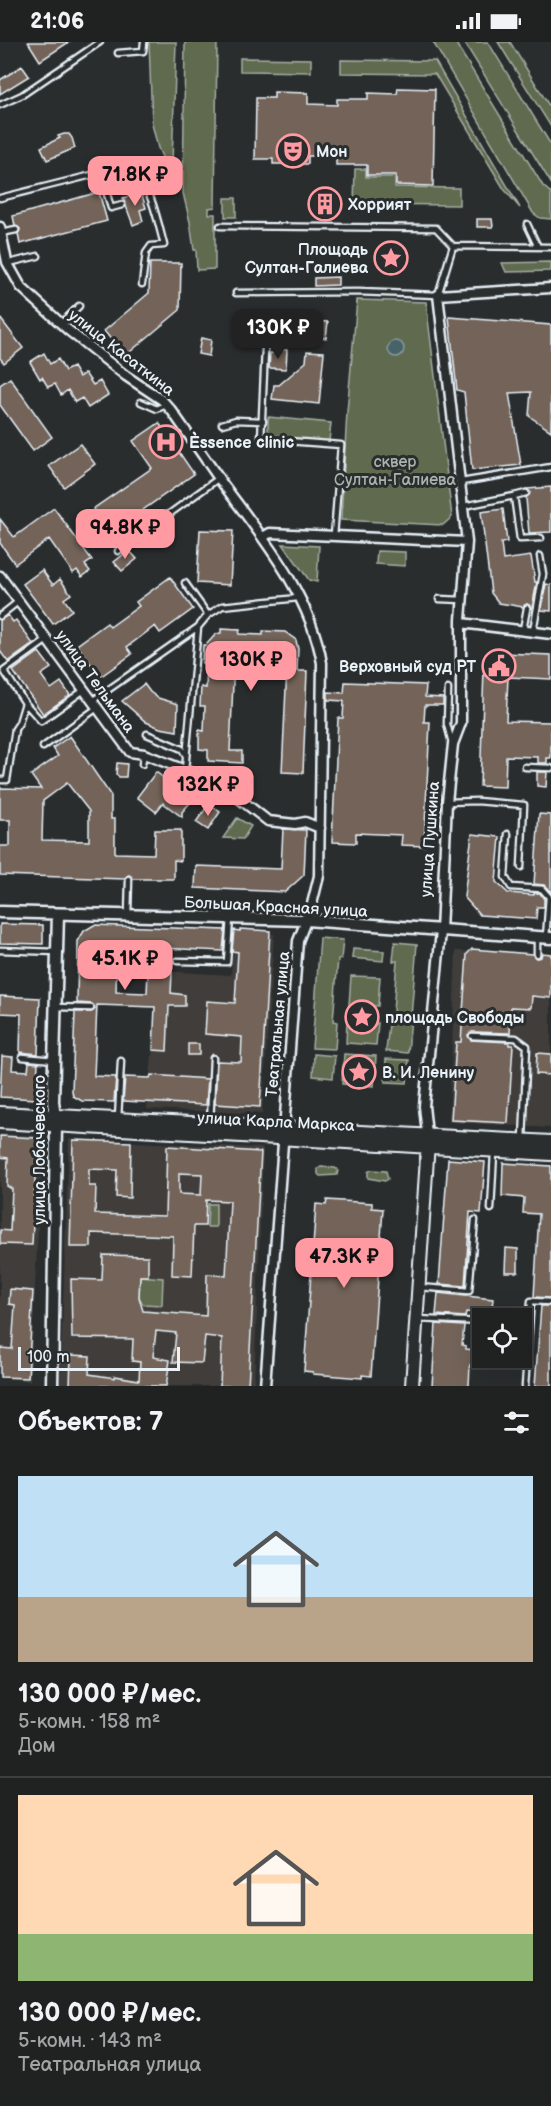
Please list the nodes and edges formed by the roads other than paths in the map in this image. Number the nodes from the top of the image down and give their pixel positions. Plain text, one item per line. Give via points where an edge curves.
1 (100, 42) edge
2 (144, 42) edge
3 (118, 53) dead end
4 (0, 105) edge
5 (101, 173) junction
6 (0, 198) edge
7 (122, 205) dead end
8 (527, 224) dead end
9 (220, 225) dead end
10 (0, 227) edge
11 (16, 230) dead end
12 (0, 233) edge
13 (453, 246) junction
14 (538, 247) junction
15 (551, 247) edge
16 (38, 256) dead end
17 (8, 264) junction
18 (142, 284) dead end
19 (551, 288) edge
20 (236, 293) dead end
21 (438, 295) junction
22 (79, 306) dead end
23 (61, 324) junction
24 (266, 326) dead end
25 (141, 402) dead end
26 (166, 405) junction
27 (262, 421) junction
28 (222, 424) dead end
29 (551, 467) edge
30 (219, 478) junction
31 (461, 482) junction
32 (526, 492) dead end
33 (514, 496) junction
34 (464, 506) junction
35 (334, 536) junction
36 (263, 537) junction
37 (541, 538) dead end
38 (467, 542) junction
39 (118, 551) dead end
40 (540, 556) dead end
41 (551, 573) edge
42 (543, 574) junction
43 (0, 576) edge
44 (185, 583) dead end
45 (301, 598) junction
46 (438, 599) dead end
47 (463, 600) junction
48 (19, 601) junction
49 (526, 608) dead end
50 (208, 615) junction
51 (0, 616) edge
52 (459, 626) junction
53 (198, 627) junction
54 (528, 631) junction
55 (551, 634) edge
56 (47, 640) junction
57 (448, 689) dead end
58 (84, 690) junction
59 (24, 703) junction
60 (95, 704) junction
61 (147, 734) dead end
62 (453, 744) junction
63 (43, 747) dead end
64 (144, 754) junction
65 (186, 757) junction
66 (142, 764) dead end
67 (525, 767) dead end
68 (551, 768) edge
69 (185, 770) junction
70 (0, 780) edge
71 (447, 802) junction
72 (320, 828) junction
73 (508, 834) dead end
74 (521, 867) dead end
75 (129, 879) dead end
76 (0, 912) edge
77 (58, 914) junction
78 (128, 916) junction
79 (230, 918) junction
80 (306, 920) junction
81 (441, 931) junction
82 (545, 938) edge
83 (0, 950) edge
84 (58, 952) junction
85 (537, 954) dead end
86 (177, 961) dead end
87 (56, 1007) junction
88 (91, 1008) dead end
89 (472, 1036) dead end
90 (22, 1057) dead end
91 (213, 1058) dead end
92 (54, 1060) junction
93 (121, 1060) dead end
94 (0, 1113) edge
95 (118, 1119) junction
96 (55, 1120) junction
97 (0, 1122) edge
98 (210, 1124) junction
99 (283, 1133) junction
100 (523, 1140) junction
101 (428, 1141) junction
102 (551, 1142) edge
103 (494, 1150) junction
104 (551, 1154) edge
105 (491, 1209) dead end
106 (475, 1220) dead end
107 (419, 1287) junction
108 (551, 1302) edge
109 (417, 1319) junction
110 (472, 1322) edge
111 (52, 1386) edge
112 (265, 1386) edge
113 (412, 1386) edge
114 (525, 1386) edge

1 - 4 lane
2 - 3 lane via 144,51
5 - 6 lane
5 - 7 lane via 111,208
5 - 18 lane via 132,167 141,175 158,221 164,245 151,246 147,251
8 - 14 lane
9 - 13 lane via 436,228
10 - 12 street, улица Касаткина
11 - 12 lane
12 - 17 street, улица Касаткина
13 - 14 lane
13 - 21 lane
14 - 15 lane
16 - 17 lane
17 - 23 street, улица Касаткина via 21,287
19 - 21 street
20 - 21 lane
21 - 31 street, улица Пушкина
22 - 23 lane
23 - 26 street, улица Касаткина
24 - 27 lane
25 - 26 lane via 157,409
26 - 30 street, улица Касаткина
27 - 28 lane
27 - 35 lane via 261,440 340,445
29 - 31 lane
30 - 36 street, улица Касаткина
30 - 39 lane
31 - 34 street, улица Пушкина
32 - 33 lane
33 - 34 lane
33 - 37 lane via 520,539
34 - 38 street, улица Пушкина
35 - 36 street via 270,533
35 - 38 street
36 - 45 street, Театральная улица
38 - 47 street, улица Пушкина
40 - 42 lane
41 - 42 lane
42 - 54 lane
43 - 48 street, улица Тельмана
44 - 50 lane
45 - 50 lane via 222,606
45 - 72 street, Театральная улица via 322,663
46 - 47 lane
47 - 52 street, улица Пушкина
48 - 51 lane
48 - 56 street, улица Тельмана
49 - 54 lane
50 - 53 lane
52 - 54 street
52 - 62 street, улица Пушкина via 460,723
53 - 60 lane
53 - 65 lane
54 - 55 street
56 - 58 street, улица Тельмана
56 - 59 lane via 4,671
57 - 62 lane via 447,724
58 - 59 lane via 41,721
58 - 60 street, улица Тельмана
59 - 70 lane via 15,729 7,780
60 - 63 lane
60 - 64 street, улица Тельмана via 130,752
61 - 65 lane via 182,749
62 - 71 street, улица Пушкина
64 - 66 lane
64 - 69 street, улица Тельмана
65 - 69 lane
67 - 68 lane
69 - 72 street, улица Тельмана via 236,796 268,821 305,822
71 - 74 lane via 524,805
71 - 81 street, улица Пушкина
72 - 80 street, Театральная улица via 320,876
73 - 82 lane via 505,877 511,887 542,889 549,897
75 - 78 lane
76 - 77 street, Большая Красная улица
77 - 78 street, Большая Красная улица
77 - 84 street, улица Лобачевского
78 - 79 street, Большая Красная улица
79 - 80 street, Большая Красная улица
79 - 86 lane via 227,962
80 - 81 street, Большая Красная улица
80 - 99 street, Театральная улица via 298,941
81 - 82 street, Большая Красная улица
81 - 101 street, улица Пушкина via 424,1106
82 - 85 lane
83 - 84 lane
84 - 87 street, улица Лобачевского
87 - 88 lane
87 - 92 street, улица Лобачевского
89 - 100 lane via 516,1038 527,1046
90 - 92 lane
91 - 98 lane
92 - 96 street, улица Лобачевского
93 - 95 lane
94 - 96 main road, улица Карла Маркса
95 - 96 main road, улица Карла Маркса
95 - 98 main road, улица Карла Маркса
96 - 97 main road, улица Карла Маркса
96 - 99 main road, улица Карла Маркса
96 - 111 street, улица Лобачевского
98 - 99 main road, улица Карла Маркса
99 - 101 main road, улица Карла Маркса
99 - 112 street, Театральная улица
100 - 101 main road, улица Карла Маркса
100 - 102 main road, улица Карла Маркса
101 - 103 main road, улица Карла Маркса
101 - 107 main road, улица Пушкина
103 - 104 main road, улица Карла Маркса
103 - 105 lane
106 - 107 lane via 469,1291
107 - 109 main road, улица Пушкина
108 - 114 lane via 531,1301
109 - 110 lane
109 - 113 main road, улица Пушкина

